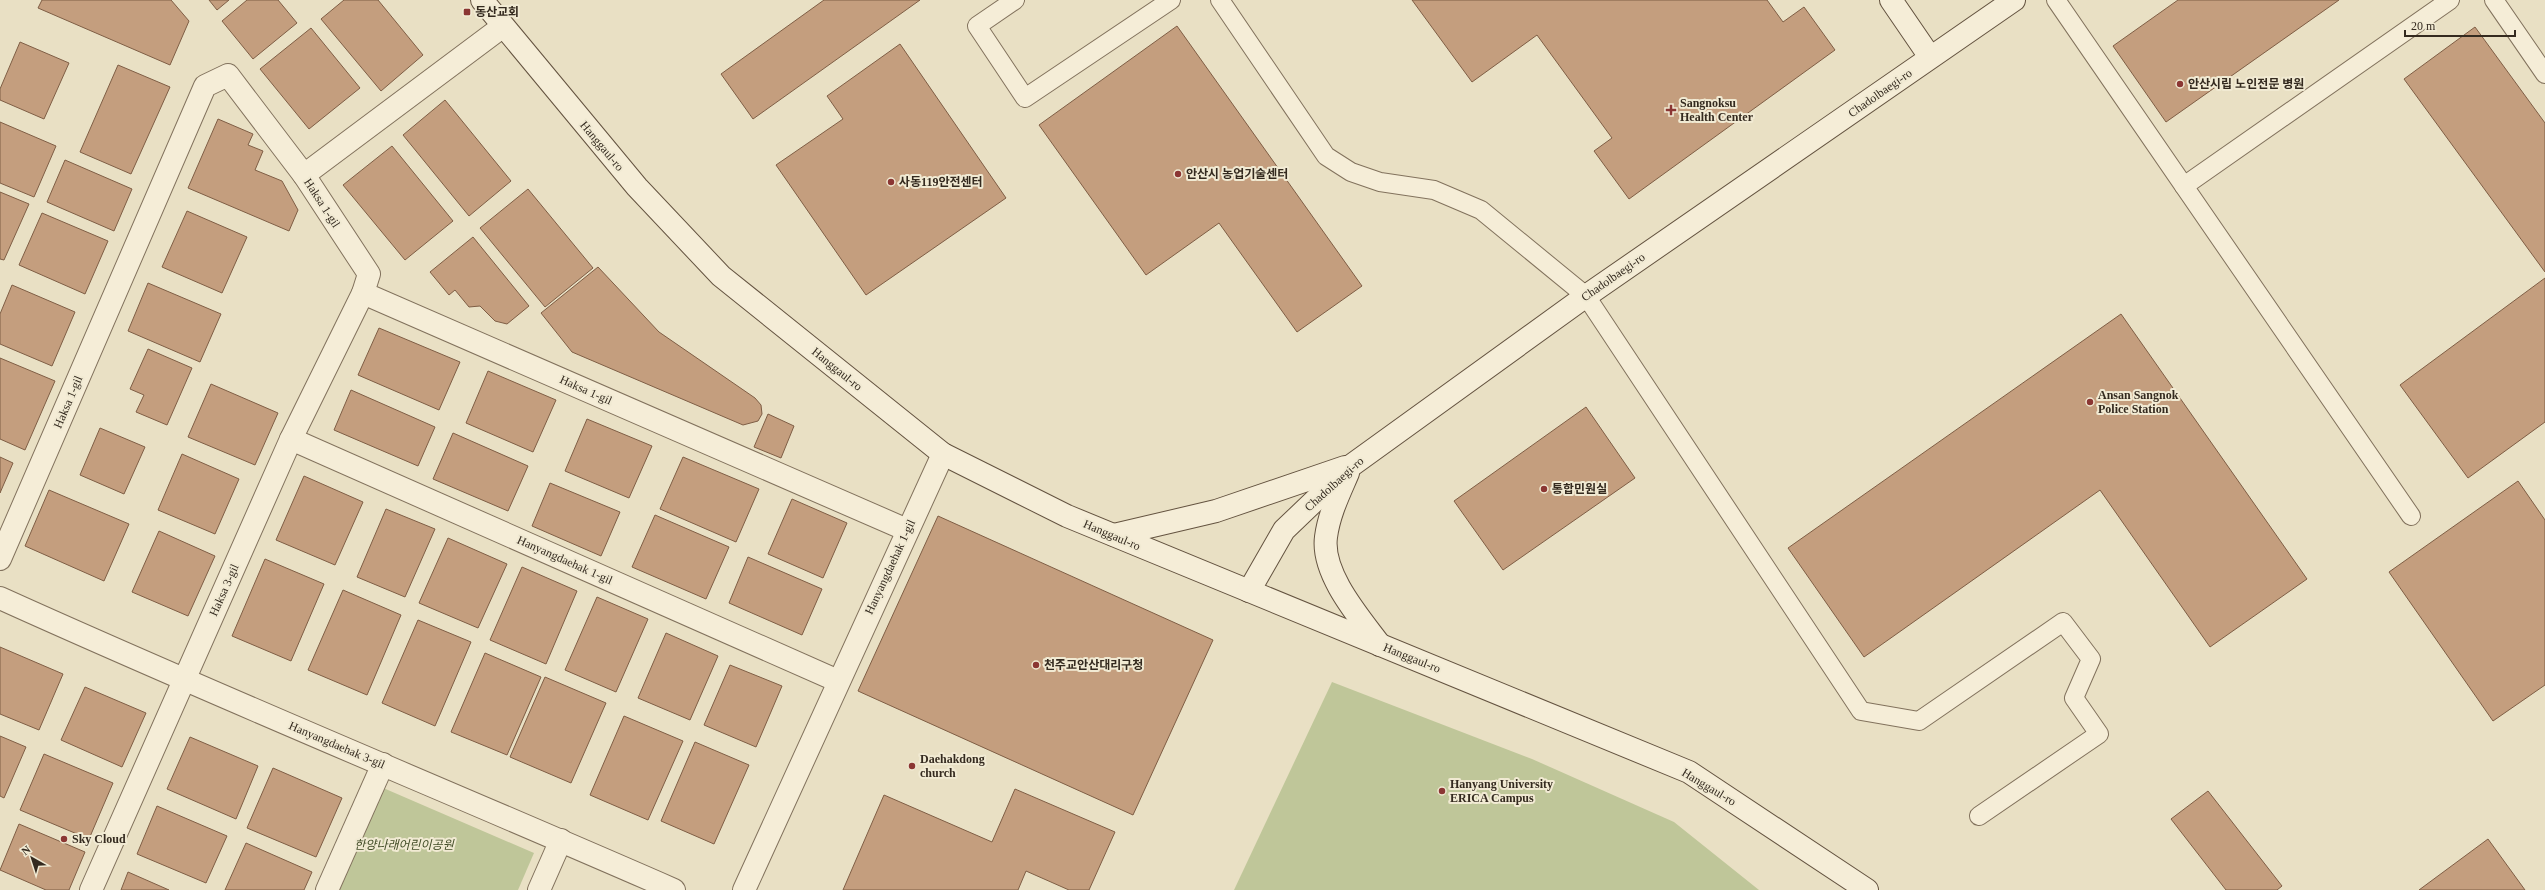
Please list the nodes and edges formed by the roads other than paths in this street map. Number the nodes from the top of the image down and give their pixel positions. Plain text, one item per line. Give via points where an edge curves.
1 (482, 0) edge
2 (1015, 0) edge
3 (1171, 0) edge
4 (1220, 0) edge
5 (1891, 0) edge
6 (2014, 0) edge
7 (2056, 0) edge
8 (2450, 0) edge
9 (2494, 0) edge
10 (502, 27) junction
11 (1930, 57) junction
12 (2545, 74) edge
13 (304, 175) junction
14 (2184, 186) junction
15 (363, 293) junction
16 (1586, 296) junction
17 (291, 439) junction
18 (943, 454) junction
19 (1352, 465) junction
20 (2411, 516) dead end
21 (907, 530) junction
22 (1114, 535) junction
23 (0, 559) edge
24 (1249, 591) junction
25 (0, 598) edge
26 (1380, 645) junction
27 (183, 680) junction
28 (838, 681) junction
29 (383, 764) junction
30 (1979, 816) dead end
31 (561, 840) junction
32 (91, 890) edge
33 (327, 890) edge
34 (539, 890) edge
35 (674, 890) edge
36 (744, 890) edge
37 (1867, 890) edge

1 - 10 street, Hanggaul-ro
2 - 3 lane via 977,26 1025,98
4 - 16 lane via 1326,156 1380,182 1434,190 1481,210
5 - 11 street
6 - 11 street, Chadolbaegi-ro
7 - 14 lane
8 - 14 lane
9 - 12 lane
10 - 13 street
10 - 18 street, Hanggaul-ro via 636,187 721,276
11 - 16 street, Chadolbaegi-ro
13 - 15 street, Haksa 1-gil via 369,274
13 - 23 street, Haksa 1-gil via 228,75 205,86
14 - 20 lane
15 - 17 street, Haksa 3-gil
15 - 21 street, Haksa 1-gil
16 - 19 street, Chadolbaegi-ro
16 - 30 lane via 1861,711 1919,721 2063,622 2091,659 2074,698 2099,734
17 - 27 street, Haksa 3-gil
17 - 28 street, Hanyangdaehak 1-gil
18 - 21 street, Hanyangdaehak 1-gil
18 - 22 street, Hanggaul-ro via 1067,516
19 - 22 street via 1216,511
19 - 24 street, Chadolbaegi-ro via 1284,530
19 - 26 street via 1333,509 1326,538 1330,569 1351,606
21 - 28 street, Hanyangdaehak 1-gil
22 - 24 street, Hanggaul-ro
24 - 26 street, Hanggaul-ro
25 - 27 street, Hanyangdaehak 3-gil
26 - 37 street, Hanggaul-ro via 1689,772
27 - 29 street, Hanyangdaehak 3-gil
27 - 32 street, Haksa 3-gil
28 - 36 street, Hanyangdaehak 1-gil
29 - 31 street, Hanyangdaehak 3-gil
29 - 33 street
31 - 34 street
31 - 35 street, Hanyangdaehak 3-gil

